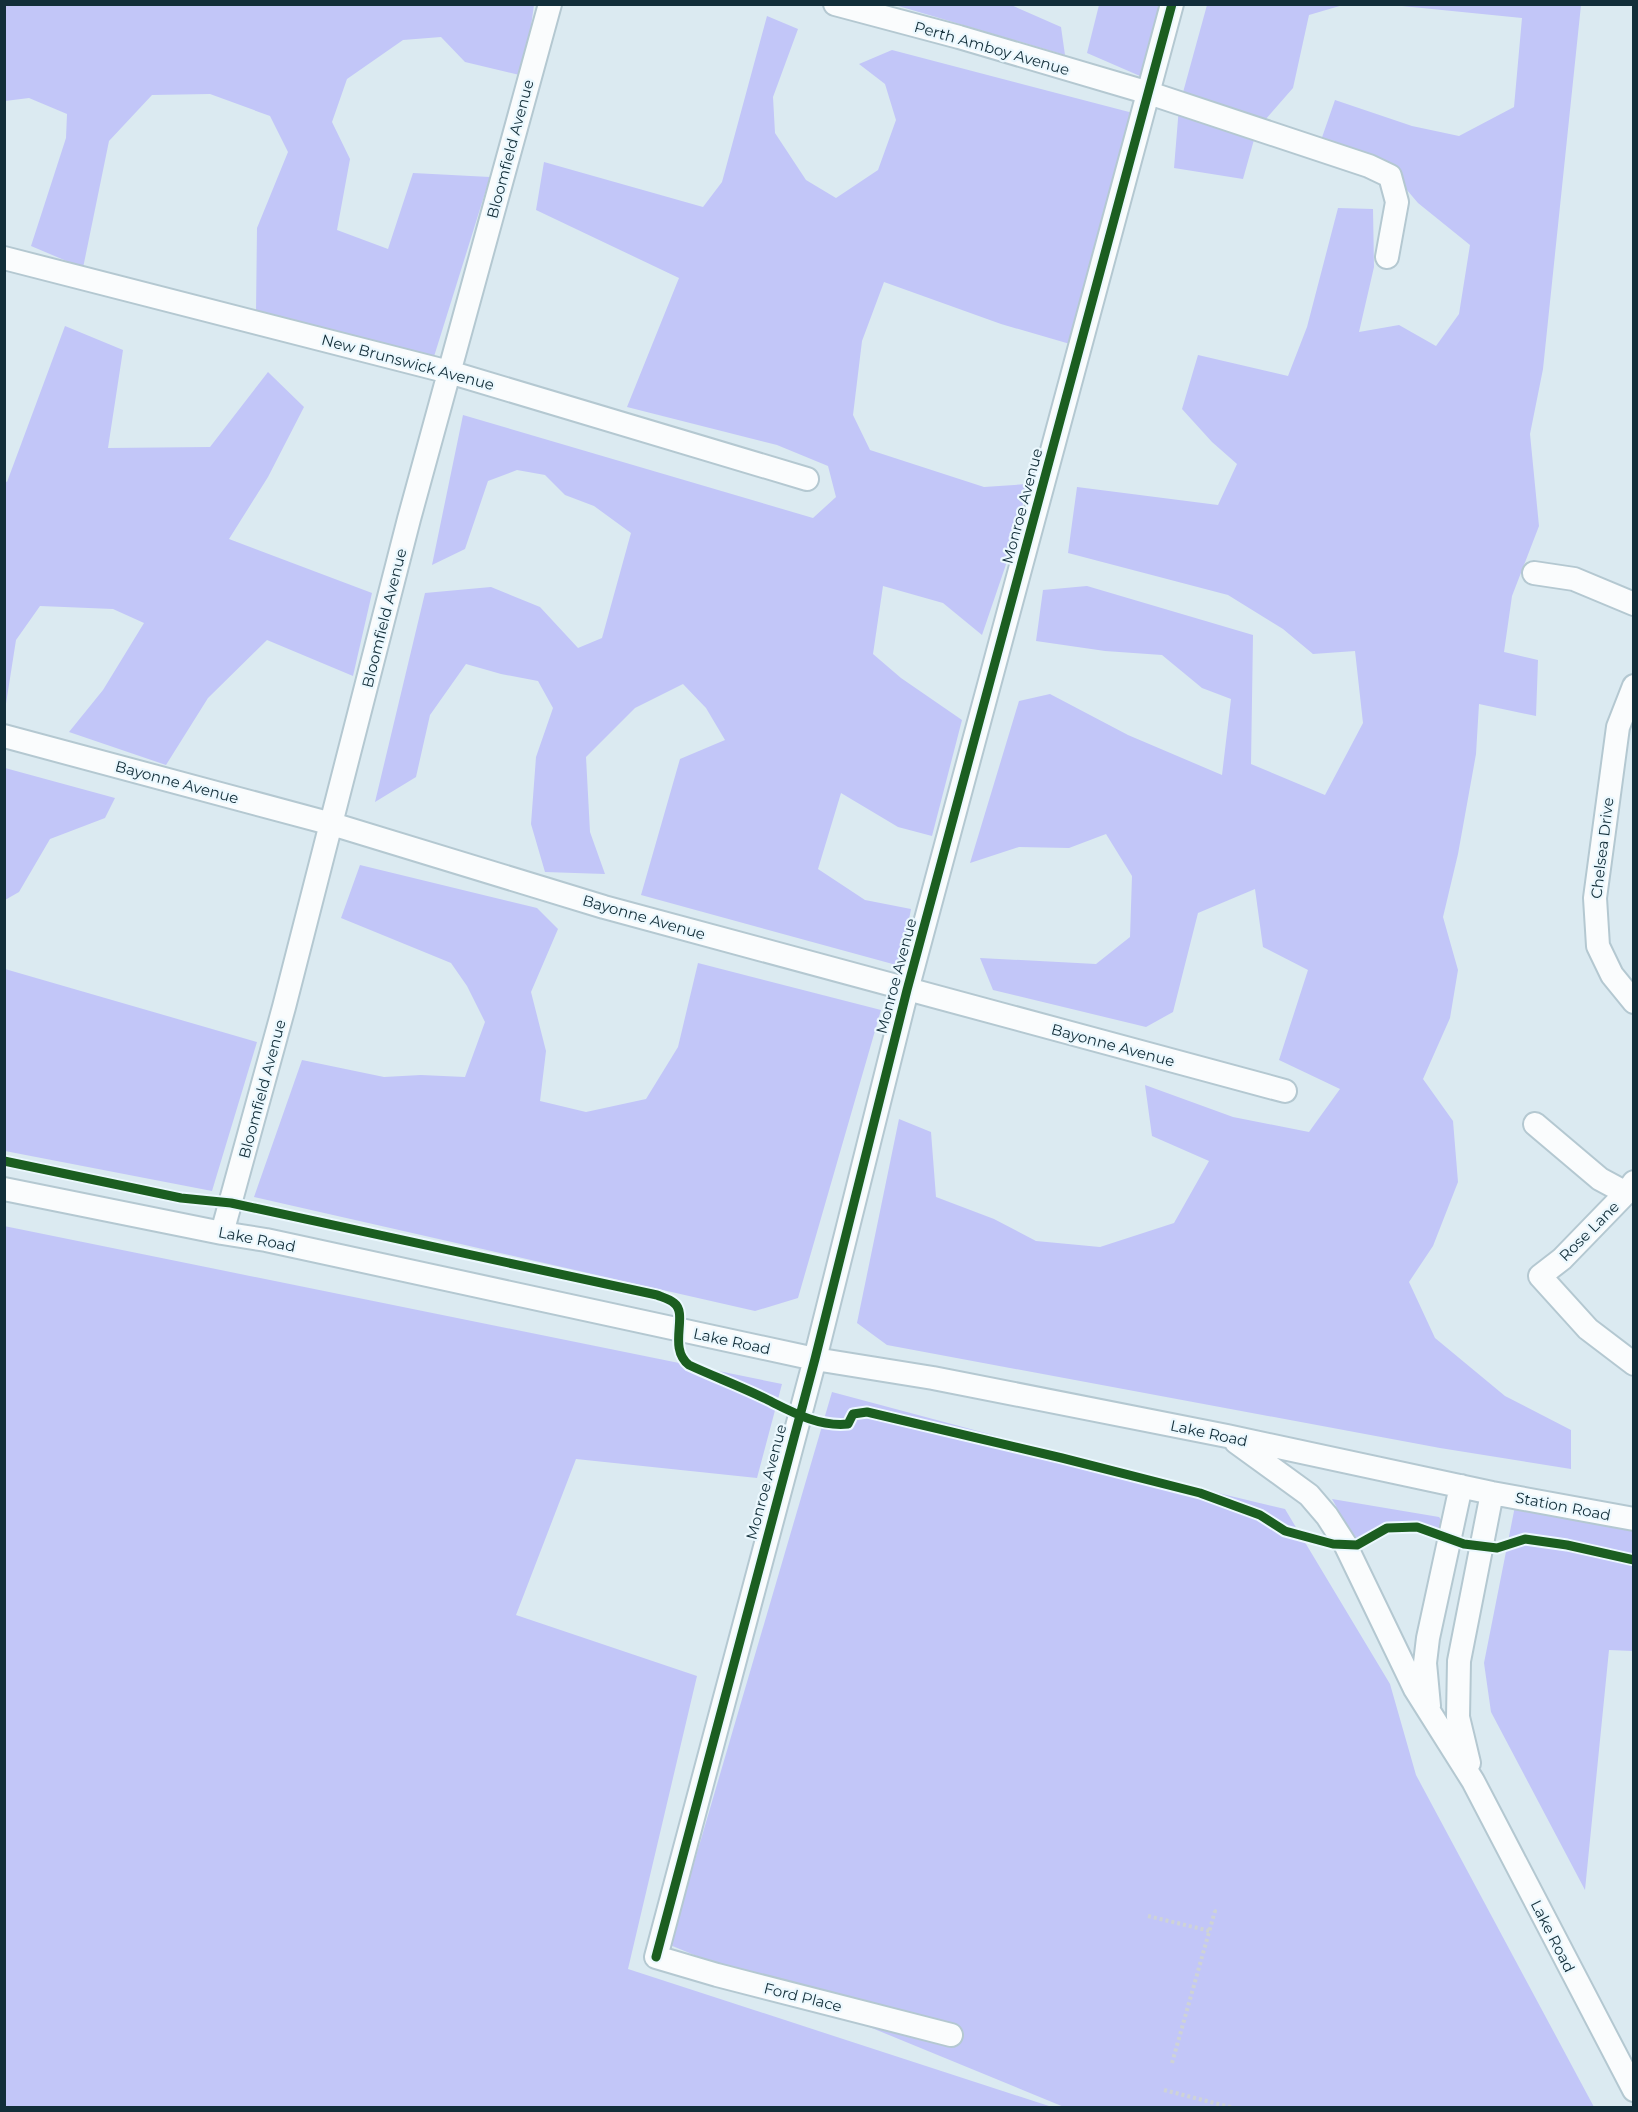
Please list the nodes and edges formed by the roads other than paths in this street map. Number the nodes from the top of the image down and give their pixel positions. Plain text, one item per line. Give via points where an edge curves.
1 (549, 4) edge
2 (835, 4) edge
3 (1172, 4) edge
4 (1149, 93) junction
5 (1386, 257) dead end
6 (4, 258) edge
7 (450, 372) junction
8 (807, 479) dead end
9 (1534, 573) dead end
10 (1634, 604) edge
11 (1634, 686) edge
12 (4, 736) edge
13 (332, 824) junction
14 (907, 990) junction
15 (1634, 1002) edge
16 (1285, 1091) dead end
17 (1535, 1124) dead end
18 (1630, 1187) edge
19 (4, 1189) edge
20 (222, 1233) junction
21 (815, 1359) junction
22 (1634, 1364) edge
23 (1227, 1436) junction
24 (1461, 1486) junction
25 (1492, 1493) junction
26 (1634, 1520) edge
27 (1430, 1710) junction
28 (1473, 1782) junction
29 (656, 1957) joint
30 (951, 2035) dead end
31 (1634, 2090) edge

1 - 7 street, Bloomfield Avenue
2 - 4 street, Perth Amboy Avenue
3 - 4 street, Monroe Avenue
4 - 5 street, Perth Amboy Avenue via 1390,176 1397,202
4 - 14 street, Monroe Avenue
6 - 7 street, New Brunswick Avenue
7 - 8 street, New Brunswick Avenue
7 - 13 street, Bloomfield Avenue
9 - 10 street via 1574,579
11 - 15 street, Chelsea Drive via 1618,727 1595,897 1598,946 1612,975
12 - 13 street, Bayonne Avenue
13 - 14 street, Bayonne Avenue via 604,907
13 - 20 street, Bloomfield Avenue
14 - 16 street, Bayonne Avenue
14 - 21 street, Monroe Avenue
17 - 18 street via 1600,1179
18 - 22 street, Rose Lane via 1562,1260 1540,1276 1588,1329
19 - 20 street, Lake Road
20 - 21 street, Lake Road
21 - 23 street, Lake Road via 933,1378
21 - 29 street, Monroe Avenue
23 - 24 street, Lake Road
23 - 27 street via 1310,1495 1327,1515 1415,1689
24 - 25 street, Lake Road
24 - 27 street, Lake Road via 1428,1638 1425,1663
25 - 26 street, Station Road
25 - 28 street, Lake Road via 1457,1685 1458,1717
27 - 28 street, Lake Road
28 - 31 street, Lake Road
29 - 30 street, Ford Place

